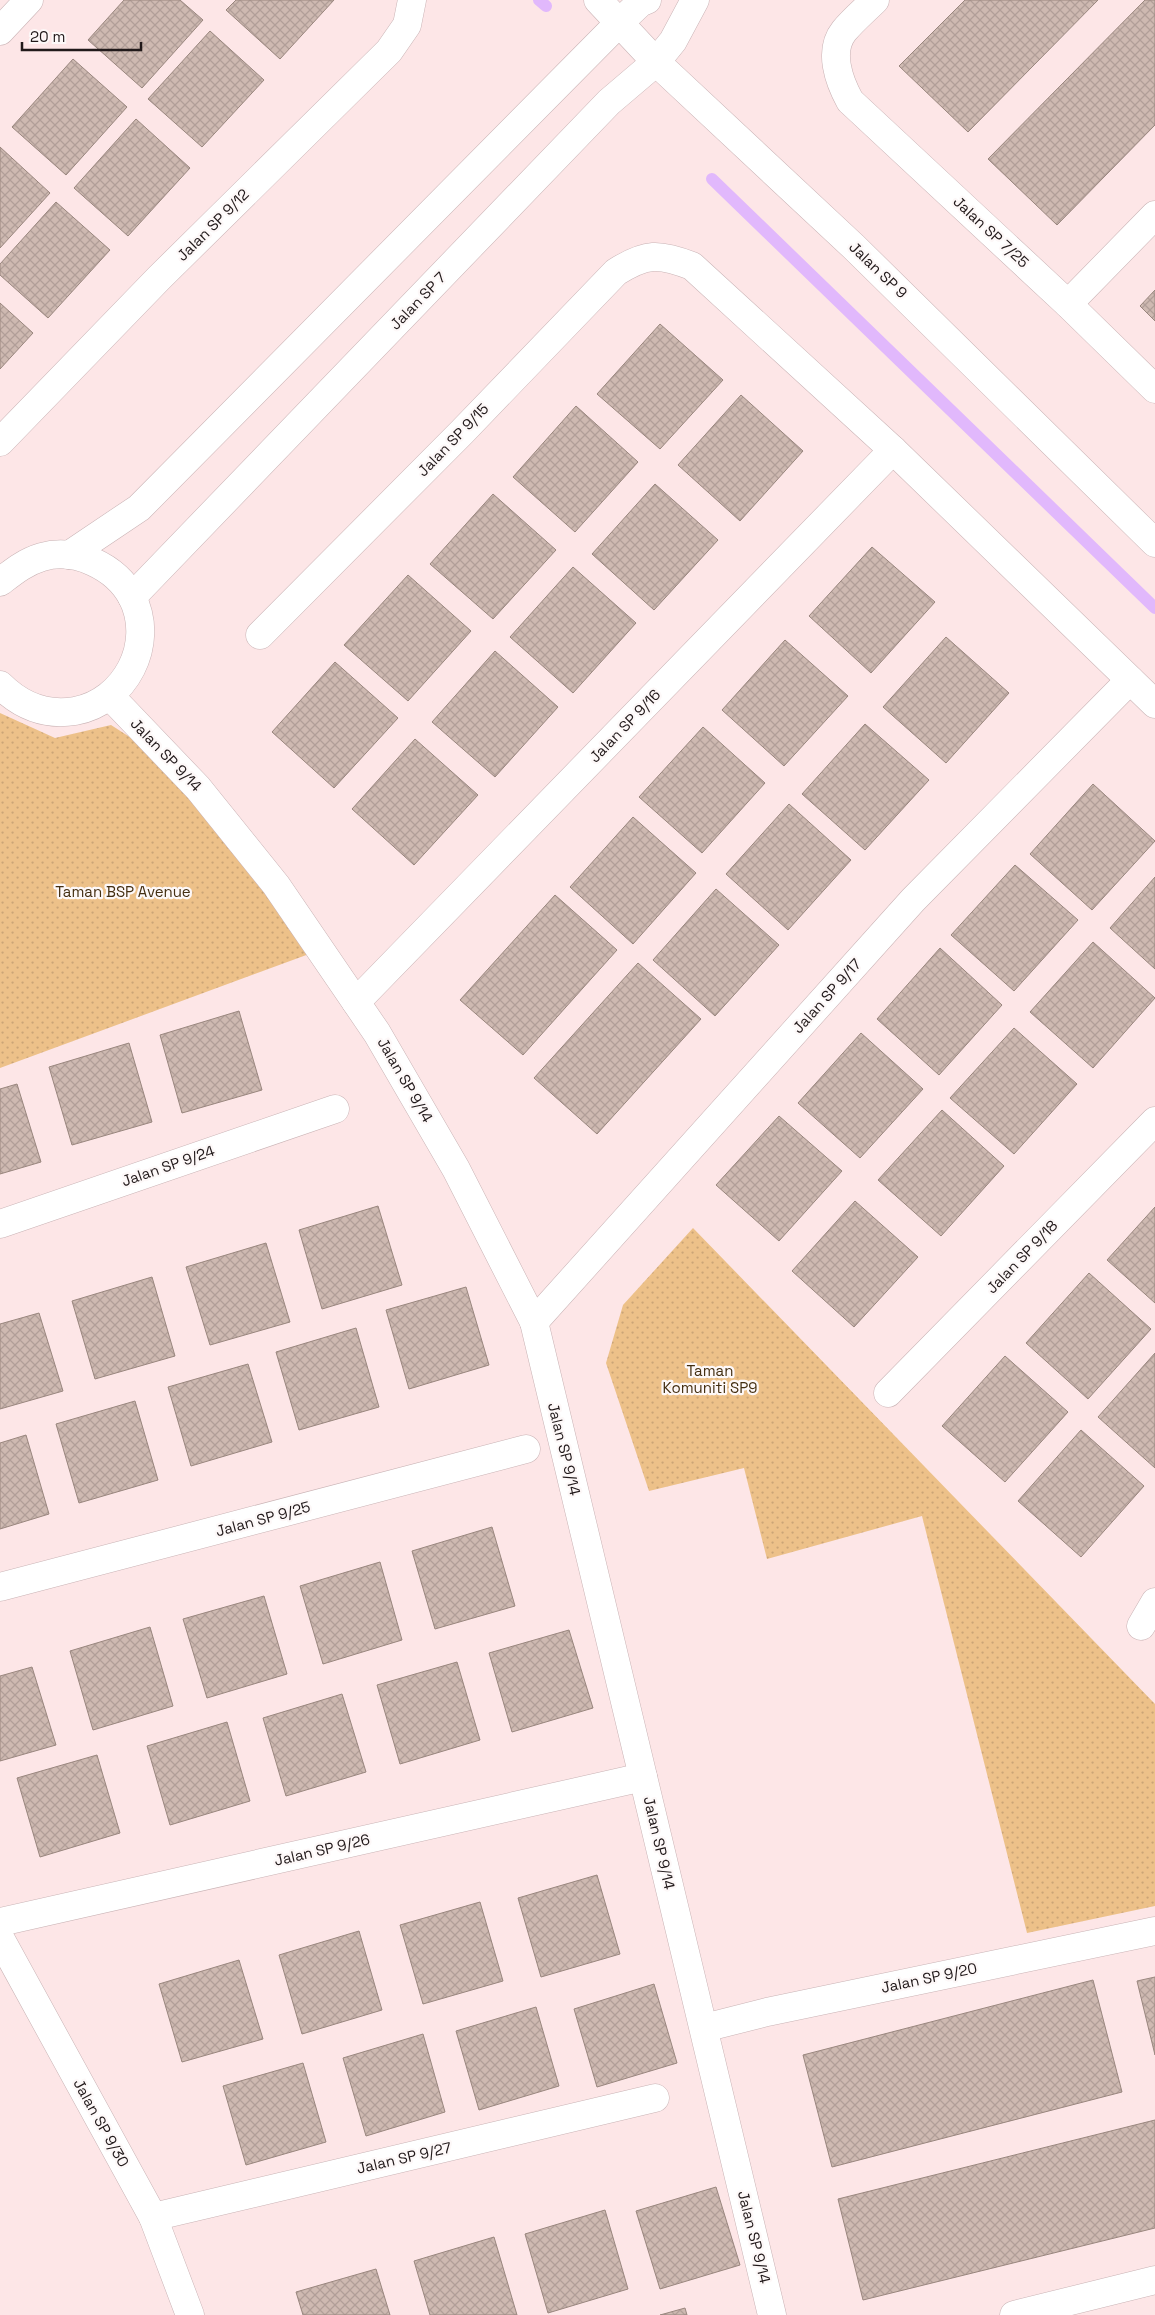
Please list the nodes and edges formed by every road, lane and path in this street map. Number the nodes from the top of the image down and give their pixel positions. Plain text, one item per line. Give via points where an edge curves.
1 (30, 0) edge
2 (412, 0) edge
3 (598, 0) edge
4 (648, 0) edge
5 (695, 0) edge
6 (875, 0) edge
7 (620, 22) junction
8 (0, 31) edge
9 (656, 62) junction
10 (1155, 215) edge
11 (1068, 304) junction
12 (1155, 389) edge
13 (0, 442) edge
14 (893, 450) junction
15 (1155, 543) edge
16 (69, 555) junction
17 (2, 577) edge
18 (132, 597) junction
19 (260, 635) dead end
20 (1130, 680) junction
21 (0, 685) edge
22 (110, 696) junction
23 (1155, 704) edge
24 (356, 1002) junction
25 (335, 1109) dead end
26 (1155, 1121) edge
27 (0, 1224) edge
28 (534, 1322) junction
29 (888, 1393) dead end
30 (526, 1449) dead end
31 (0, 1587) edge
32 (1155, 1602) edge
33 (1141, 1626) dead end
34 (643, 1777) junction
35 (0, 1922) edge
36 (1155, 1931) edge
37 (0, 1938) edge
38 (704, 2028) junction
39 (656, 2098) dead end
40 (153, 2218) junction
41 (1155, 2280) edge
42 (190, 2315) edge
43 (772, 2315) edge
44 (1014, 2315) edge

1 - 8 street
2 - 13 street, Jalan SP 9/12 via 407,24 389,51 159,278
3 - 7 street, Jalan SP 9
4 - 7 street via 640,3
5 - 9 street, Jalan SP 7 via 673,41
6 - 11 street, Jalan SP 7/25 via 843,32 837,52 836,69 850,101
7 - 9 street, Jalan SP 9
7 - 16 street via 139,508
9 - 15 street, Jalan SP 9 via 854,246
9 - 18 street, Jalan SP 7 via 609,102
10 - 11 street
11 - 12 street, Jalan SP 7/25
14 - 19 street, Jalan SP 9/15 via 692,266 671,258 652,256 616,272
14 - 20 street
14 - 24 street, Jalan SP 9/16
16 - 17 street via 43,556
16 - 18 street via 94,562 115,576
18 - 22 street via 140,624 138,651 128,676
20 - 23 street
20 - 28 street, Jalan SP 9/17 via 913,900
21 - 22 street via 13,698 36,710 59,713 87,708
22 - 24 street, Jalan SP 9/14 via 204,795 276,885
24 - 28 street, Jalan SP 9/14 via 456,1169
25 - 27 street, Jalan SP 9/24
26 - 29 street, Jalan SP 9/18
28 - 34 street, Jalan SP 9/14
30 - 31 street, Jalan SP 9/25
32 - 33 street
34 - 35 street, Jalan SP 9/26
34 - 38 street, Jalan SP 9/14
36 - 38 street, Jalan SP 9/20
37 - 40 street, Jalan SP 9/30
38 - 43 street, Jalan SP 9/14
39 - 40 street, Jalan SP 9/27
40 - 42 street, Jalan SP 9/30
41 - 44 street

